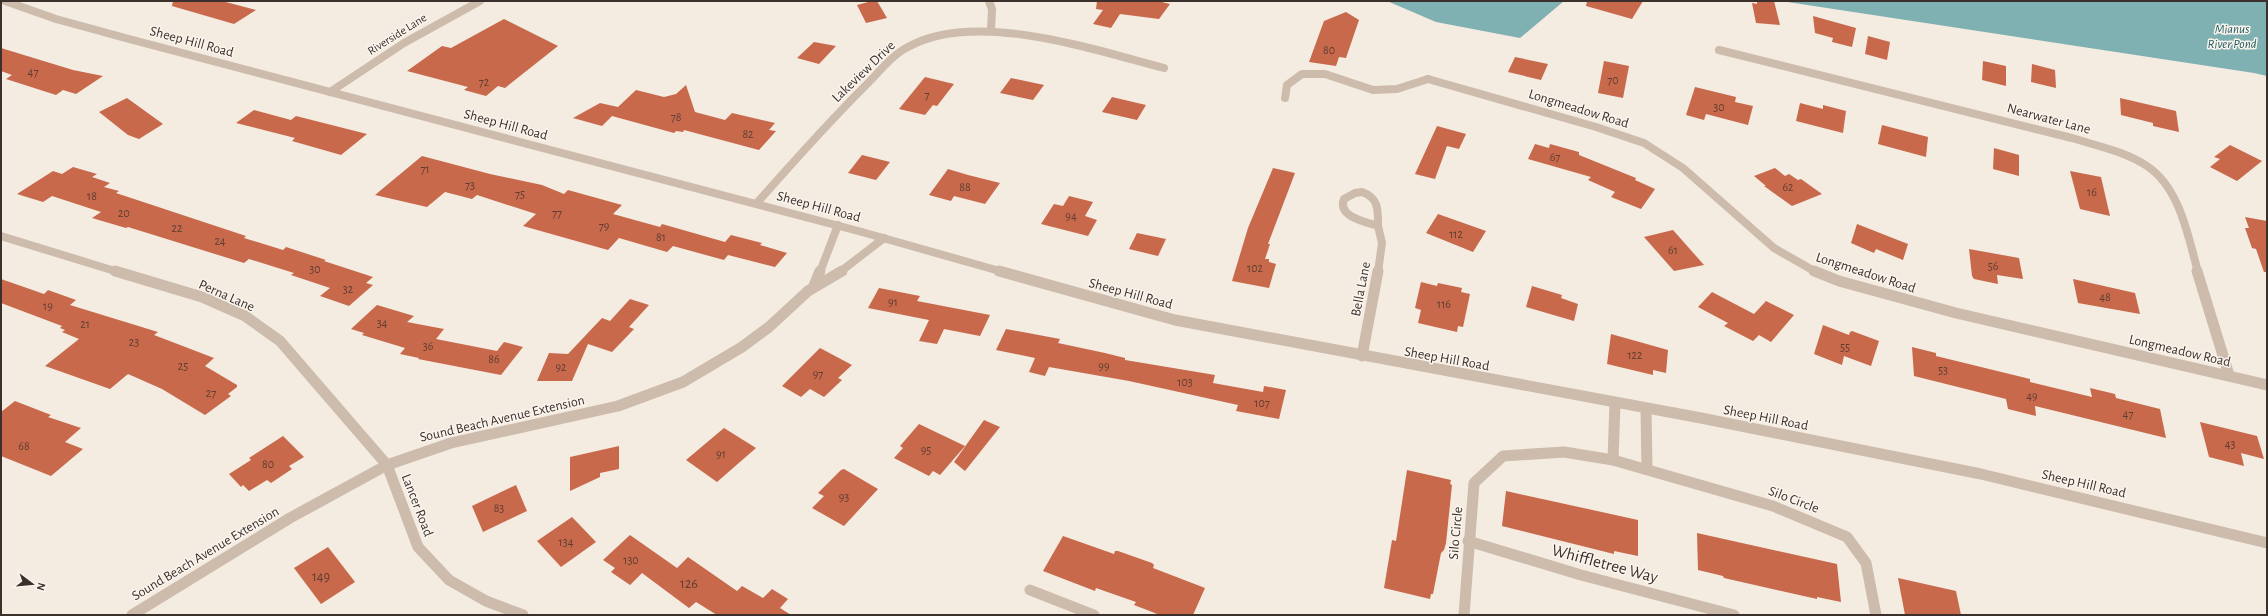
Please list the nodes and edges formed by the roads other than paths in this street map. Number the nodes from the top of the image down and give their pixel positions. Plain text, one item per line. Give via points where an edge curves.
1 (5, 1) edge
2 (480, 1) edge
3 (989, 1) edge
4 (991, 31) junction
5 (1719, 50) dead end
6 (1164, 68) dead end
7 (330, 92) junction
8 (1285, 98) dead end
9 (757, 203) junction
10 (838, 225) junction
11 (1378, 226) dead end
12 (1, 236) edge
13 (884, 238) junction
14 (813, 288) junction
15 (1362, 356) junction
16 (2228, 375) junction
17 (2267, 385) edge
18 (1615, 403) junction
19 (1646, 409) junction
20 (1613, 460) junction
21 (387, 465) junction
22 (1647, 470) junction
23 (1468, 541) junction
24 (2267, 543) edge
25 (1030, 590) dead end
26 (132, 615) edge
27 (523, 615) edge
28 (1094, 615) edge
29 (1464, 615) edge
30 (1734, 615) edge
31 (1876, 615) edge

1 - 7 street, Sheep Hill Road via 87,28
2 - 7 street, Riverside Lane via 404,43
3 - 4 street via 992,9
4 - 6 street, Lakeview Drive via 1044,38
4 - 9 street, Lakeview Drive via 954,33 924,40 901,50 844,105
5 - 16 street, Nearwater Lane via 2072,138 2143,162 2167,185 2174,200
7 - 9 street, Sheep Hill Road
8 - 16 street, Longmeadow Road via 1287,85 1302,74 1325,74 1373,90 1397,89 1428,78 1596,126 1664,154 1774,248 1805,267 1839,281 1956,313
9 - 10 street, Sheep Hill Road
10 - 13 street, Sheep Hill Road
10 - 14 street, Sound Beach Avenue Extension
11 - 15 street, Bella Lane via 1382,243 1380,262
12 - 21 street, Perna Lane via 202,297 245,316 280,341
13 - 14 street, Sound Beach Avenue Extension via 846,268
13 - 15 street, Sheep Hill Road via 1175,320
14 - 21 street, Sound Beach Avenue Extension via 768,328 714,366 652,395 585,414 463,440 422,451
15 - 18 street, Sheep Hill Road
16 - 17 street, Longmeadow Road
18 - 19 street, Sheep Hill Road
18 - 20 street
19 - 22 street
19 - 24 street, Sheep Hill Road via 1981,474
20 - 22 street, Silo Circle
20 - 23 street, Silo Circle via 1564,452 1503,456 1474,483
21 - 26 street, Sound Beach Avenue Extension via 314,504
21 - 27 street, Lancer Road via 418,547 449,580 486,601
22 - 31 street, Silo Circle via 1773,506 1847,537 1866,563
23 - 29 street, Silo Circle
23 - 30 street, Whiffletree Way via 1582,575
25 - 28 street

